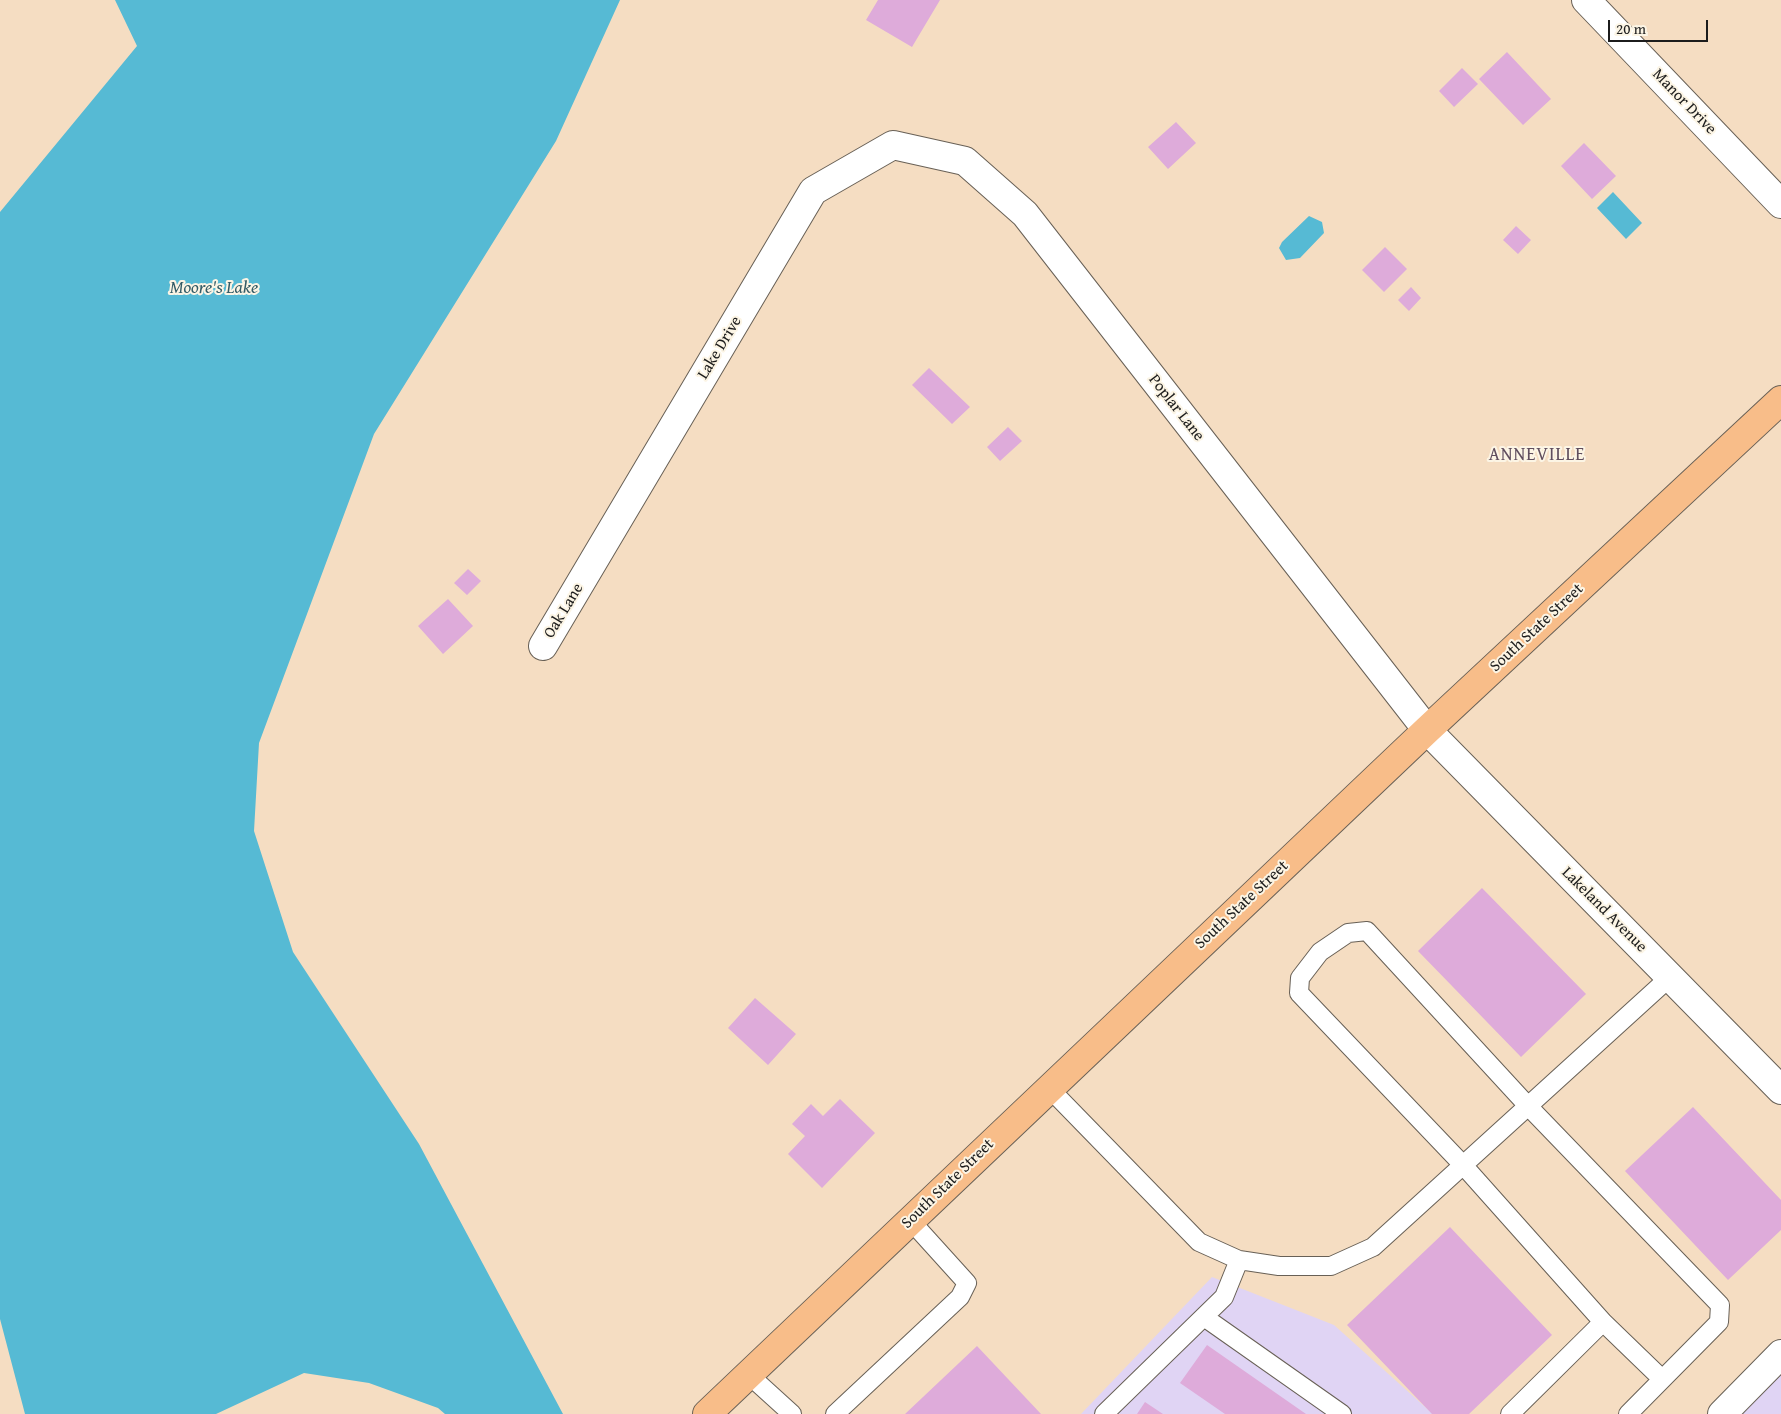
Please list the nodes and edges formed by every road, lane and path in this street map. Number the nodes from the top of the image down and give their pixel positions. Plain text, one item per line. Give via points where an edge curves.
1 (1586, 0) edge
2 (885, 150) joint
3 (1781, 204) edge
4 (1781, 400) edge
5 (585, 576) joint
6 (544, 646) dead end
7 (1427, 730) junction
8 (1670, 977) junction
9 (1049, 1088) junction
10 (1781, 1090) edge
11 (1528, 1106) junction
12 (1463, 1165) junction
13 (910, 1220) junction
14 (1239, 1260) junction
15 (1204, 1317) junction
16 (1603, 1322) junction
17 (1781, 1354) edge
18 (748, 1374) junction
19 (1662, 1379) junction
20 (706, 1414) edge
21 (792, 1414) edge
22 (835, 1414) edge
23 (1104, 1414) edge
24 (1342, 1414) edge
25 (1510, 1414) edge
26 (1628, 1414) edge
27 (1722, 1414) edge

1 - 3 street, Manor Drive
2 - 5 street, Lake Drive via 813,191
2 - 7 street, Poplar Lane via 893,145 965,161 1025,214
4 - 7 main road, South State Street
5 - 6 street, Oak Lane
7 - 8 street, Lakeland Avenue
7 - 9 main road, South State Street
8 - 10 street, Lakeland Avenue
8 - 11 lane
9 - 13 main road, South State Street
9 - 14 lane via 1199,1242
11 - 12 lane
11 - 12 lane via 1367,931 1348,933 1320,952 1300,978 1298,993
11 - 19 lane via 1720,1305 1718,1322
12 - 14 lane via 1373,1246 1331,1266 1280,1266
12 - 16 lane
13 - 18 main road, South State Street
13 - 22 lane via 968,1283 960,1297
14 - 15 lane via 1224,1297
15 - 23 lane
15 - 24 lane
16 - 19 lane
16 - 25 lane
17 - 27 street
18 - 20 main road, South State Street
18 - 21 lane
19 - 26 lane

